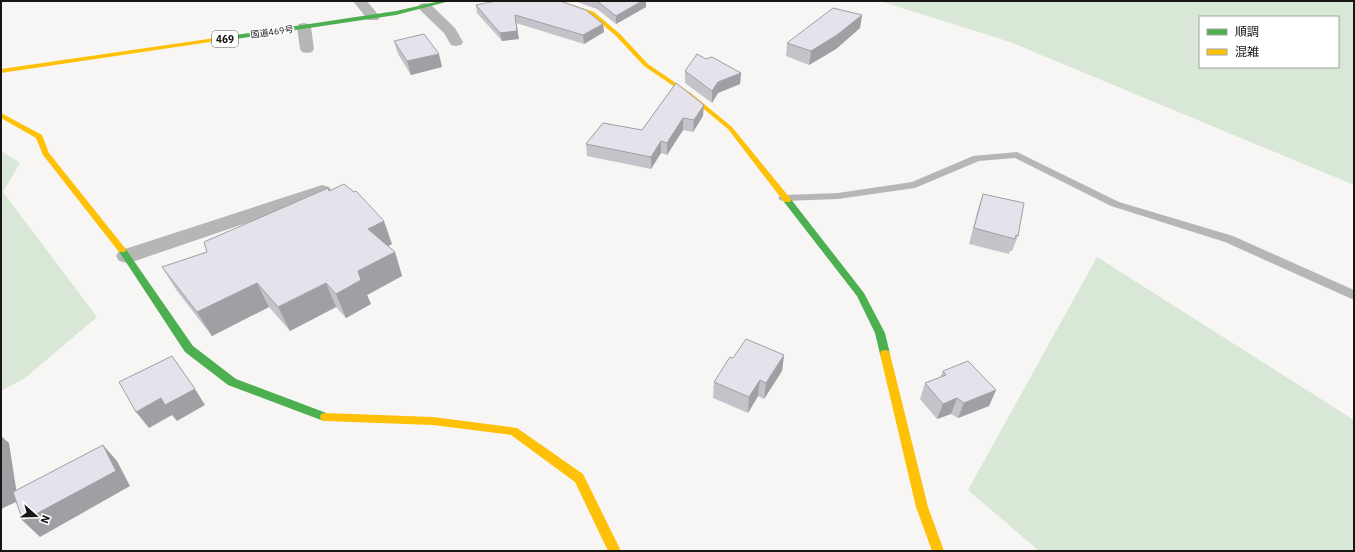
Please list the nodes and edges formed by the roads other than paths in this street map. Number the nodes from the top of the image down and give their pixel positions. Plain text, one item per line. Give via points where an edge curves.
1 (360, 1) edge
2 (447, 1) edge
3 (556, 1) edge
4 (425, 7) junction
5 (374, 17) junction
6 (304, 27) junction
7 (456, 42) dead end
8 (307, 49) dead end
9 (1, 71) edge
10 (1, 115) edge
11 (322, 191) edge
12 (784, 198) junction
13 (127, 256) junction
14 (1354, 295) edge
15 (615, 551) edge
16 (938, 551) edge

1 - 5 street
2 - 4 main road, 国道469号 / 469
3 - 12 main road via 592,13 618,35 646,65 690,94 730,128
4 - 5 main road, 国道469号 / 469
4 - 7 street via 450,31
5 - 6 main road, 国道469号 / 469
6 - 8 street
6 - 9 main road, 国道469号 / 469
10 - 13 main road via 39,138 46,153
11 - 13 street
12 - 14 lane via 838,196 915,185 977,158 1017,155 1114,204 1229,240
12 - 16 main road via 861,295 880,333 922,507
13 - 15 main road via 189,349 232,382 324,417 433,421 513,431 579,478

